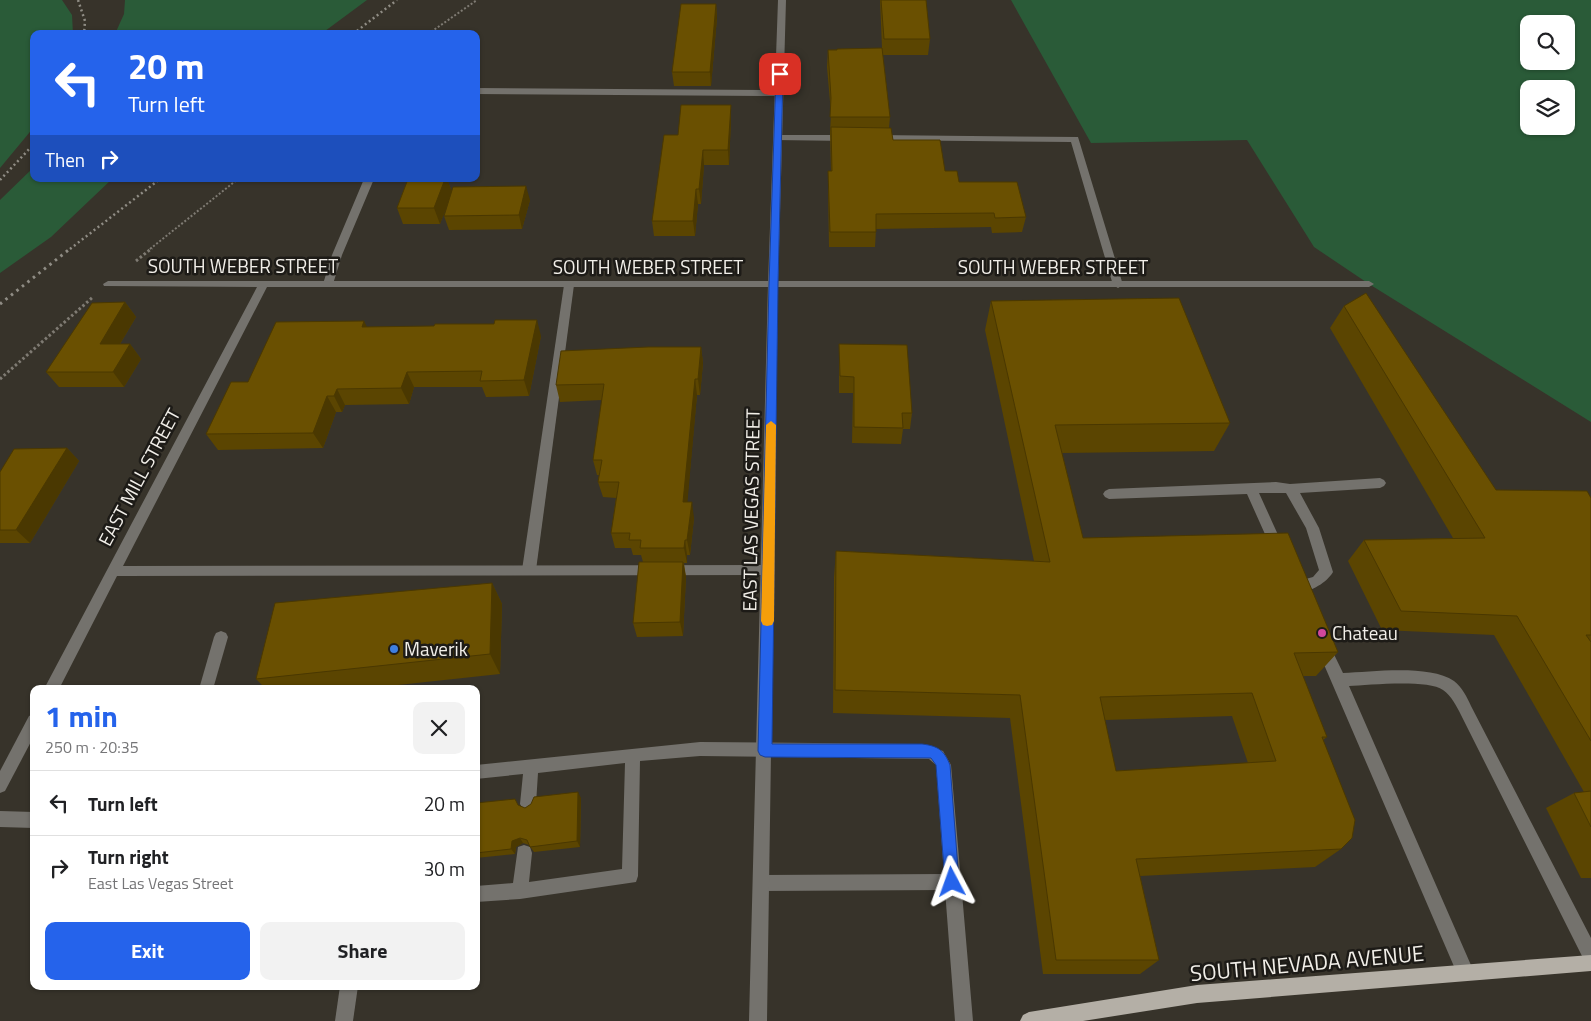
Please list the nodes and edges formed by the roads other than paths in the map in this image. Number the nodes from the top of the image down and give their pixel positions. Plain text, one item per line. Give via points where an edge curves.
1 (782, 0) edge
2 (480, 91) edge
3 (779, 93) junction
4 (778, 138) junction
5 (368, 182) edge
6 (108, 284) dead end
7 (264, 284) junction
8 (328, 284) junction
9 (773, 284) junction
10 (1368, 284) dead end
11 (569, 285) junction
12 (1118, 285) junction
13 (1380, 483) dead end
14 (1251, 489) junction
15 (1290, 489) junction
16 (1108, 494) dead end
17 (1284, 560) edge
18 (529, 570) junction
19 (768, 570) junction
20 (112, 571) junction
21 (1296, 587) edge
22 (221, 637) dead end
23 (1320, 638) edge
24 (1339, 680) junction
25 (53, 685) edge
26 (207, 685) edge
27 (30, 729) edge
28 (765, 751) junction
29 (632, 755) junction
30 (531, 765) junction
31 (480, 771) edge
32 (0, 786) edge
33 (528, 804) edge
34 (0, 818) edge
35 (30, 820) edge
36 (524, 853) dead end
37 (952, 882) junction
38 (761, 883) junction
39 (520, 891) junction
40 (480, 894) edge
41 (1591, 956) edge
42 (1591, 963) edge
43 (1466, 972) junction
44 (348, 990) edge
45 (344, 1021) edge
46 (758, 1021) edge
47 (964, 1021) edge
48 (1028, 1021) edge

1 - 3 street, EAST LAS VEGAS STREET
2 - 3 street
3 - 4 street, EAST LAS VEGAS STREET
4 - 9 street, EAST LAS VEGAS STREET
4 - 12 street via 1075,139
5 - 8 street
6 - 7 street, SOUTH WEBER STREET
7 - 8 street, SOUTH WEBER STREET
7 - 20 street, EAST MILL STREET
8 - 11 street, SOUTH WEBER STREET
9 - 11 street, SOUTH WEBER STREET
9 - 12 street, SOUTH WEBER STREET
9 - 19 street, EAST LAS VEGAS STREET
10 - 12 street, SOUTH WEBER STREET
11 - 18 street
13 - 15 street
14 - 15 street
14 - 16 street
14 - 17 street
15 - 21 street via 1302,505 1321,546 1326,572 1316,581
18 - 19 street
18 - 20 street
19 - 28 street, EAST LAS VEGAS STREET
20 - 25 street, EAST MILL STREET
22 - 26 street
23 - 24 street
24 - 41 street via 1434,680 1447,685 1457,695
24 - 43 street
27 - 32 street
28 - 29 street via 700,749
28 - 37 street via 934,752 943,765
28 - 38 street, EAST LAS VEGAS STREET
29 - 30 street
29 - 39 street via 630,876
30 - 31 street
30 - 33 street
34 - 35 street
36 - 39 street
37 - 38 street
37 - 47 street
38 - 46 street, EAST LAS VEGAS STREET
39 - 40 street
42 - 43 main road, SOUTH NEVADA AVENUE
43 - 48 main road, SOUTH NEVADA AVENUE via 1197,994
44 - 45 street

